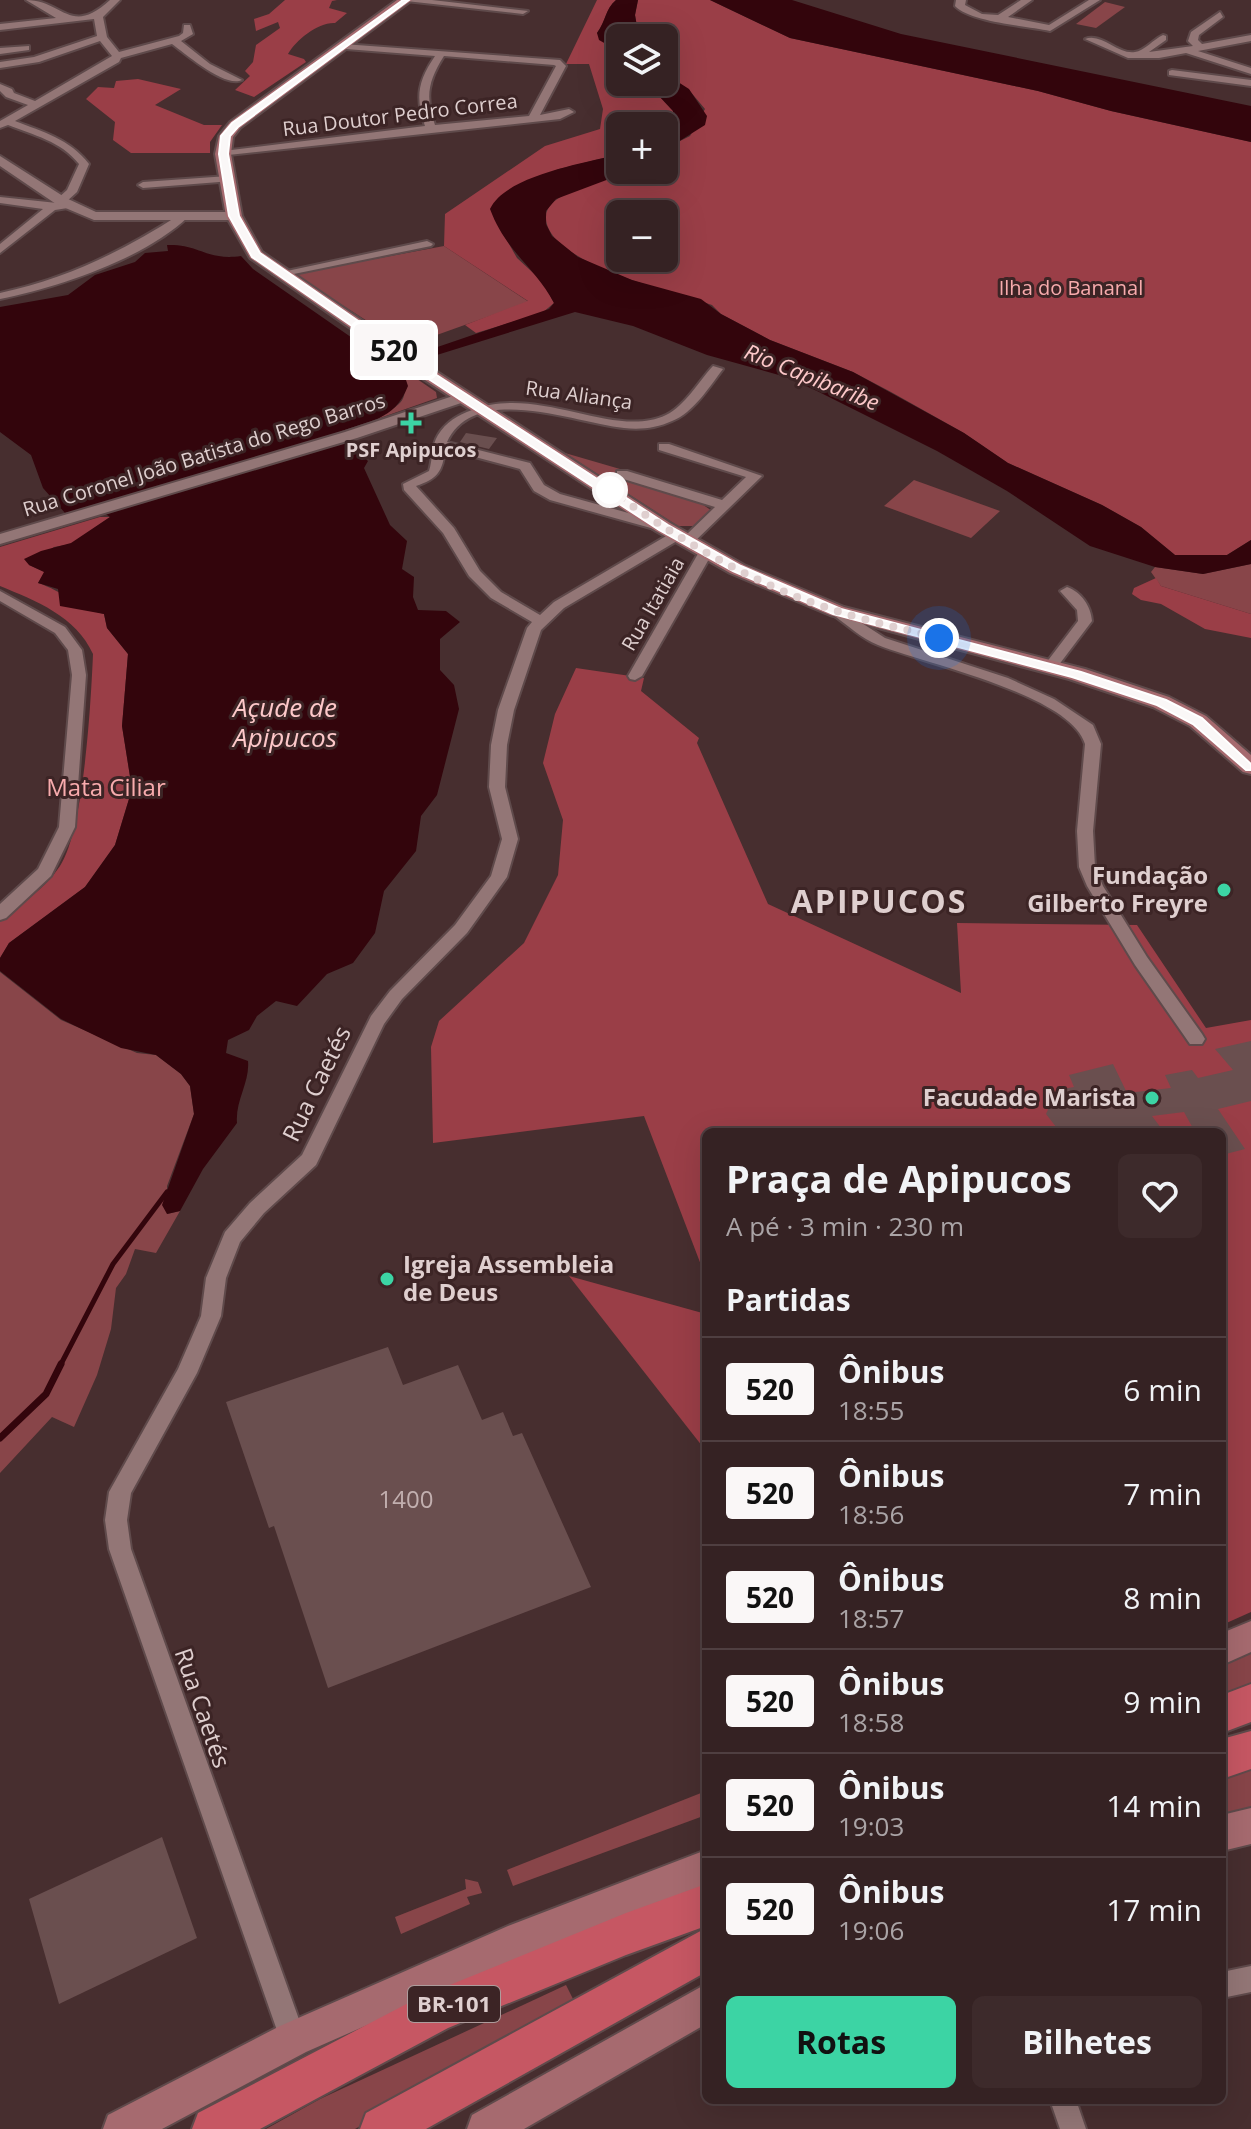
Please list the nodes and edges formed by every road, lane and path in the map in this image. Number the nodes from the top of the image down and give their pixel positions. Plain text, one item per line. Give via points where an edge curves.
1 (31, 0) edge
2 (115, 0) edge
3 (961, 0) edge
4 (1027, 0) edge
5 (1095, 0) edge
6 (403, 1) edge
7 (523, 11) dead end
8 (1220, 15) dead end
9 (98, 16) junction
10 (1000, 18) junction
11 (66, 20) junction
12 (0, 27) edge
13 (187, 27) dead end
14 (102, 37) junction
15 (1163, 38) dead end
16 (1251, 38) edge
17 (1090, 39) dead end
18 (175, 41) junction
19 (346, 46) junction
20 (1206, 47) junction
21 (26, 48) dead end
22 (1187, 50) junction
23 (0, 51) edge
24 (442, 52) junction
25 (1142, 53) junction
26 (117, 56) junction
27 (1251, 60) edge
28 (0, 65) edge
29 (1251, 71) edge
30 (1172, 73) dead end
31 (237, 80) dead end
32 (1251, 83) edge
33 (0, 87) edge
34 (37, 105) junction
35 (569, 112) dead end
36 (533, 118) junction
37 (4, 123) edge
38 (431, 128) junction
39 (223, 154) junction
40 (0, 160) edge
41 (228, 179) junction
42 (143, 185) dead end
43 (0, 200) edge
44 (66, 206) junction
45 (234, 216) junction
46 (183, 217) junction
47 (427, 244) dead end
48 (0, 250) edge
49 (279, 274) junction
50 (0, 296) edge
51 (717, 369) dead end
52 (465, 397) junction
53 (485, 409) junction
54 (440, 444) junction
55 (664, 447) dead end
56 (622, 474) dead end
57 (724, 505) junction
58 (0, 539) edge
59 (687, 541) junction
60 (1067, 591) dead end
61 (0, 595) edge
62 (837, 611) junction
63 (539, 620) junction
64 (1050, 667) junction
65 (635, 676) dead end
66 (1251, 767) edge
67 (0, 914) edge
68 (1196, 1039) dead end
69 (1251, 1636) edge
70 (1226, 1647) edge
71 (1251, 1703) edge
72 (1226, 1712) edge
73 (1251, 1750) edge
74 (1226, 1758) edge
75 (1251, 1826) edge
76 (1226, 1832) edge
77 (702, 1870) edge
78 (702, 1906) edge
79 (702, 1951) edge
80 (1251, 1979) edge
81 (1226, 1984) edge
82 (702, 2005) edge
83 (293, 2039) junction
84 (1064, 2104) edge
85 (122, 2129) edge
86 (214, 2129) edge
87 (382, 2129) edge
88 (486, 2129) edge
89 (1073, 2129) edge

1 - 11 street
2 - 9 street
3 - 10 street via 966,12
4 - 10 street
5 - 10 street via 1050,28
6 - 7 street
6 - 19 main road
8 - 20 street via 1194,34 1193,41
9 - 11 street
9 - 14 street
11 - 12 street
13 - 18 street via 187,36
14 - 26 street
14 - 28 street via 36,60
15 - 25 street
16 - 20 street
17 - 25 street via 1130,55
18 - 26 street
18 - 31 street via 207,66
19 - 24 street
19 - 39 main road via 235,125 226,136
20 - 22 street
20 - 27 street
21 - 23 street
22 - 25 street
22 - 29 street
24 - 36 street via 557,62 561,66
24 - 38 street via 420,90
26 - 34 street
30 - 32 street
33 - 34 street
34 - 37 street
35 - 36 street, Rua Doutor Pedro Correa
36 - 38 street, Rua Doutor Pedro Correa
37 - 44 street via 62,143 80,157 84,164
38 - 39 street, Rua Doutor Pedro Correa
39 - 41 main road
40 - 44 street
41 - 42 street
41 - 45 main road
43 - 44 street
44 - 46 street via 100,217
44 - 48 street
45 - 46 street
45 - 49 main road via 256,255
46 - 50 street via 77,276
47 - 49 street
49 - 52 main road
51 - 53 street, Rua Aliança via 669,418 631,424 526,406
52 - 53 main road
52 - 58 street, Rua Coronel João Batista do Rego Barros
53 - 54 street via 450,426
53 - 59 main road
54 - 59 street via 525,466 539,488 555,497
54 - 63 street via 435,471 409,487 449,531 474,573 496,595
55 - 57 street via 755,476
56 - 57 street
57 - 59 street
59 - 62 main road
59 - 63 street
59 - 65 street, Rua Itatiaia
60 - 64 street via 1084,609 1085,621
61 - 67 street via 60,630 75,650 79,675 67,827 45,872
62 - 64 main road
62 - 68 street via 880,641 1003,681 1088,728 1093,744 1087,867 1141,961
63 - 83 street, Rua Caetés via 506,710 499,745 497,787 510,839 499,877 461,929 377,1021 309,1160 232,1238 216,1278 211,1316 192,1361 120,1492 120,1549
64 - 66 main road via 1182,712
69 - 70 main road
71 - 72 highway
73 - 74 highway
75 - 76 main road
77 - 83 main road via 508,1944
78 - 86 highway, BR-101 via 433,2013
79 - 87 highway
80 - 81 street
82 - 88 main road
83 - 85 main road
84 - 89 street

